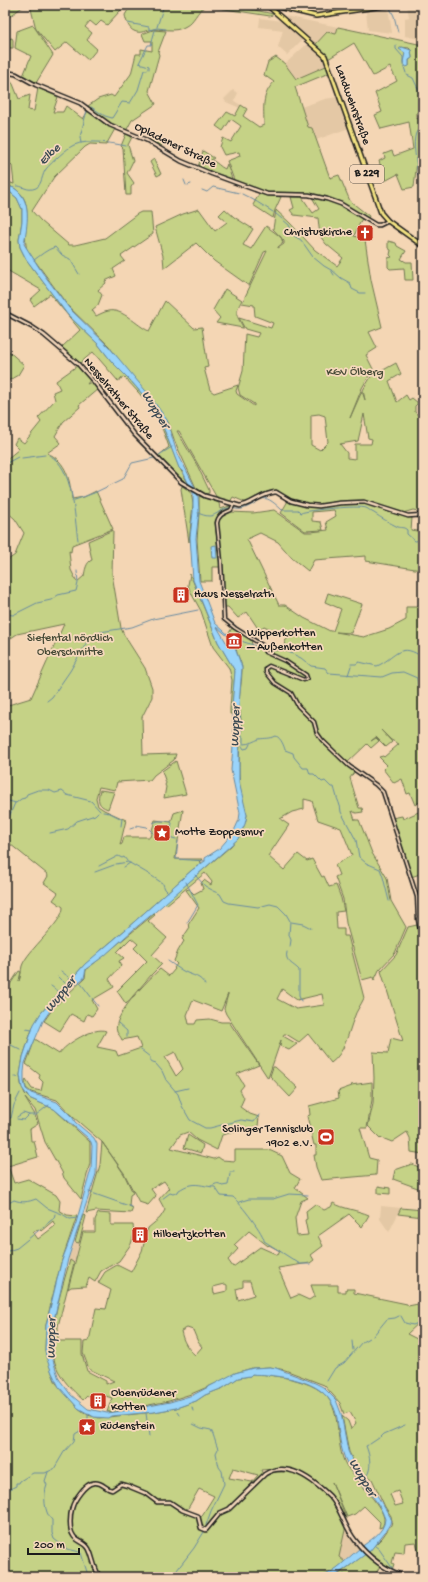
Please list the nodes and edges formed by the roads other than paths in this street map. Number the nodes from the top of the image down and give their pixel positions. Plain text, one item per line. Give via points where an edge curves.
1 (270, 5) edge
2 (389, 5) edge
3 (277, 8) junction
4 (275, 12) junction
5 (5, 72) edge
6 (388, 221) junction
7 (423, 246) edge
8 (5, 313) edge
9 (233, 507) junction
10 (423, 516) edge
11 (423, 945) edge
12 (100, 1577) edge
13 (406, 1577) edge

1 - 3 main road
1 - 4 main road, B 229
2 - 3 main road via 313,16
3 - 4 main road
4 - 6 main road, Landwehrstraße / B 229 via 324,56 381,213
5 - 6 main road, Opladener Straße via 16,74 80,103 110,125 146,140 181,161 212,174 267,194 309,195 328,199 376,225
6 - 7 main road, B 229
8 - 9 main road, Nesselrather Straße via 44,335 83,370 134,434 183,484
9 - 10 main road via 276,492 291,501 307,506 364,502 406,516
9 - 11 street via 222,514 217,523 224,620 262,645 265,652 306,675 304,680 270,666 266,668 274,682 290,692 298,706 314,722 322,740 349,766 383,792 417,898
12 - 13 main road via 87,1545 74,1537 70,1518 72,1508 89,1484 99,1483 112,1490 122,1484 137,1489 157,1502 170,1502 198,1516 204,1530 264,1474 281,1470 296,1472 311,1480 331,1497 359,1546 380,1564

